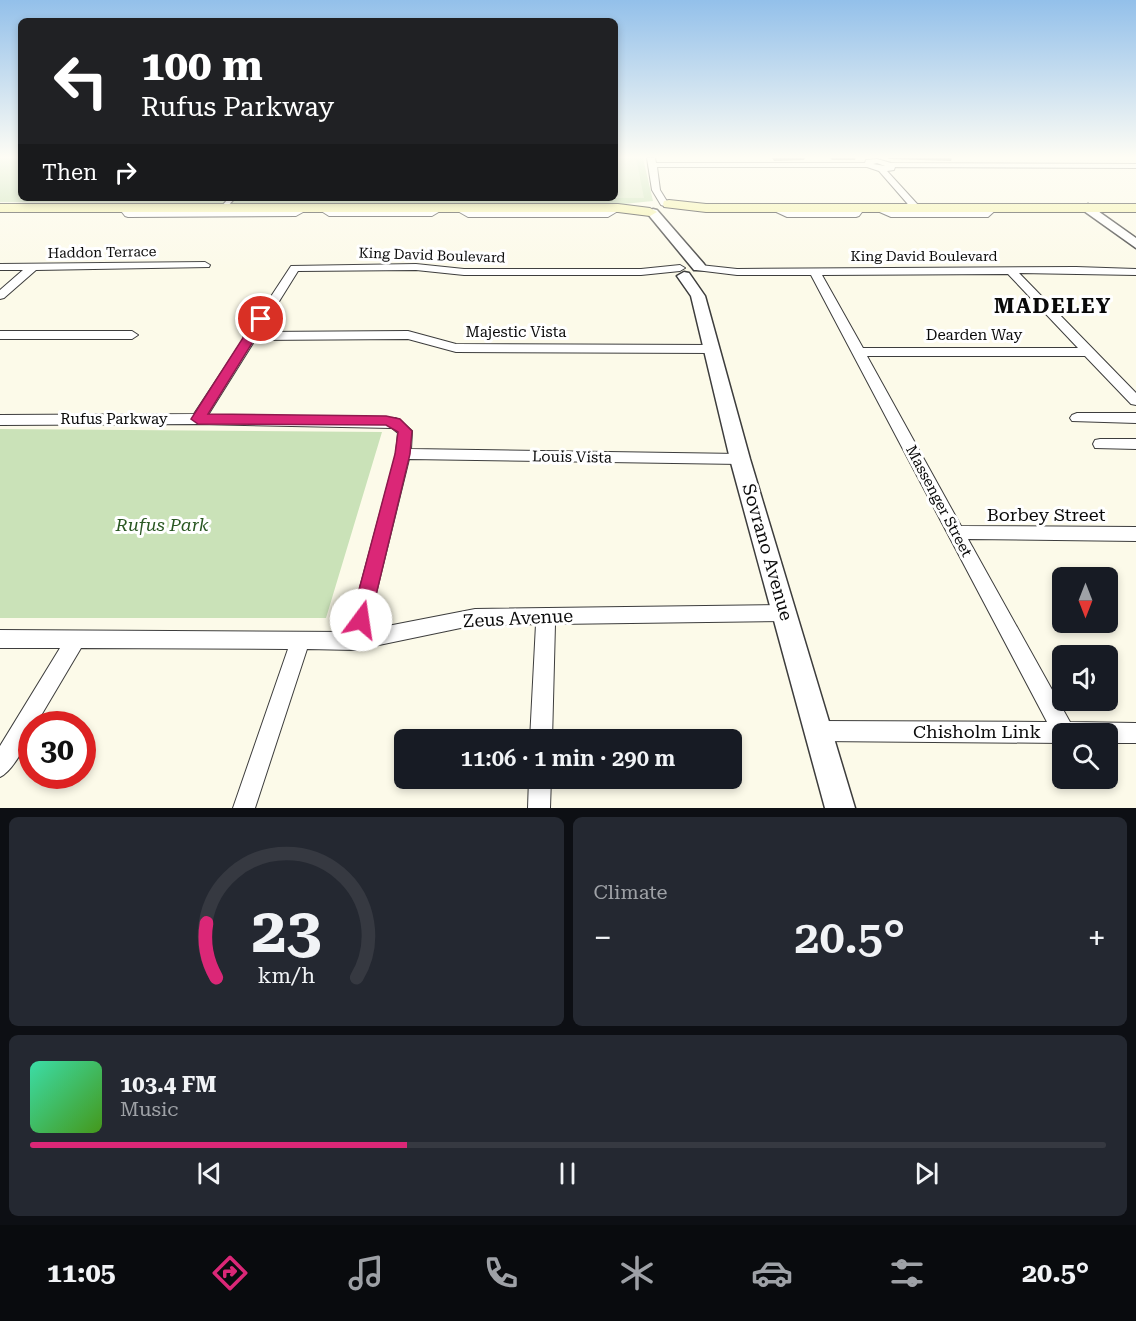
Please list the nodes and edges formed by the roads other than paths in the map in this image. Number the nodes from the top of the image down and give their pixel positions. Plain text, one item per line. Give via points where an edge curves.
1 (657, 196) edge
2 (907, 196) edge
3 (228, 202) edge
4 (0, 206) edge
5 (659, 206) junction
6 (123, 207) junction
7 (307, 207) junction
8 (878, 208) junction
9 (916, 208) junction
10 (993, 208) junction
11 (1094, 208) junction
12 (1136, 208) edge
13 (1136, 235) edge
14 (1136, 244) edge
15 (684, 253) junction
16 (205, 266) dead end
17 (1136, 266) edge
18 (0, 267) edge
19 (33, 267) junction
20 (1110, 270) junction
21 (1011, 271) junction
22 (682, 272) junction
23 (815, 272) junction
24 (1136, 272) edge
25 (699, 277) junction
26 (0, 297) edge
27 (0, 334) edge
28 (132, 335) dead end
29 (249, 336) junction
30 (713, 349) junction
31 (859, 352) junction
32 (1088, 352) junction
33 (1136, 401) edge
34 (1077, 418) dead end
35 (1136, 418) edge
36 (198, 419) junction
37 (0, 420) edge
38 (1100, 444) dead end
39 (1136, 444) edge
40 (403, 454) junction
41 (740, 459) junction
42 (956, 532) junction
43 (1136, 534) edge
44 (786, 613) junction
45 (546, 615) junction
46 (0, 639) edge
47 (76, 639) junction
48 (356, 641) junction
49 (300, 642) junction
50 (1059, 723) edge
51 (541, 729) edge
52 (819, 731) junction
53 (1052, 731) edge
54 (1118, 733) edge
55 (1136, 733) edge
56 (0, 766) edge
57 (540, 789) edge
58 (244, 808) edge
59 (539, 808) edge
60 (840, 808) edge

1 - 5 street
2 - 9 street
3 - 6 main road
3 - 7 main road
4 - 6 main road
5 - 7 main road
5 - 8 main road
5 - 15 street
6 - 7 street via 128,214 296,213
8 - 9 main road
8 - 10 street via 891,214 988,214
9 - 10 main road
10 - 11 main road
11 - 12 main road
11 - 13 street
11 - 14 street
15 - 22 street
15 - 25 street
16 - 19 street, Haddon Terrace
17 - 20 street, King David Boulevard
18 - 19 street, Haddon Terrace
19 - 26 street
20 - 21 street, King David Boulevard
20 - 24 street, King David Boulevard
21 - 23 street, King David Boulevard
21 - 32 street
22 - 25 street, Sovrano Avenue
22 - 25 street via 690,266
22 - 29 street, King David Boulevard via 295,268
23 - 25 street, King David Boulevard via 737,272
23 - 31 street, Massenger Street
25 - 30 street, Sovrano Avenue
27 - 28 street
29 - 30 street, Majestic Vista via 408,335 456,348
29 - 36 street
30 - 41 street, Sovrano Avenue
31 - 32 street, Dearden Way
31 - 42 street, Massenger Street
32 - 33 street
34 - 35 street
36 - 37 street, Rufus Parkway
36 - 40 street, Rufus Parkway via 386,421 405,431
38 - 39 street
40 - 41 street, Louis Vista
40 - 48 street, Rufus Parkway
41 - 44 street, Sovrano Avenue
42 - 43 street, Borbey Street
42 - 50 street, Massenger Street
44 - 45 street, Zeus Avenue
44 - 52 street, Sovrano Avenue
45 - 48 street, Zeus Avenue via 476,617
45 - 51 street
46 - 47 street, Zeus Avenue
47 - 49 street, Zeus Avenue
47 - 56 street
48 - 49 street, Zeus Avenue
49 - 58 street
52 - 53 street, Chisholm Link
52 - 60 street, Sovrano Avenue
54 - 55 street, Chisholm Link
57 - 59 street

